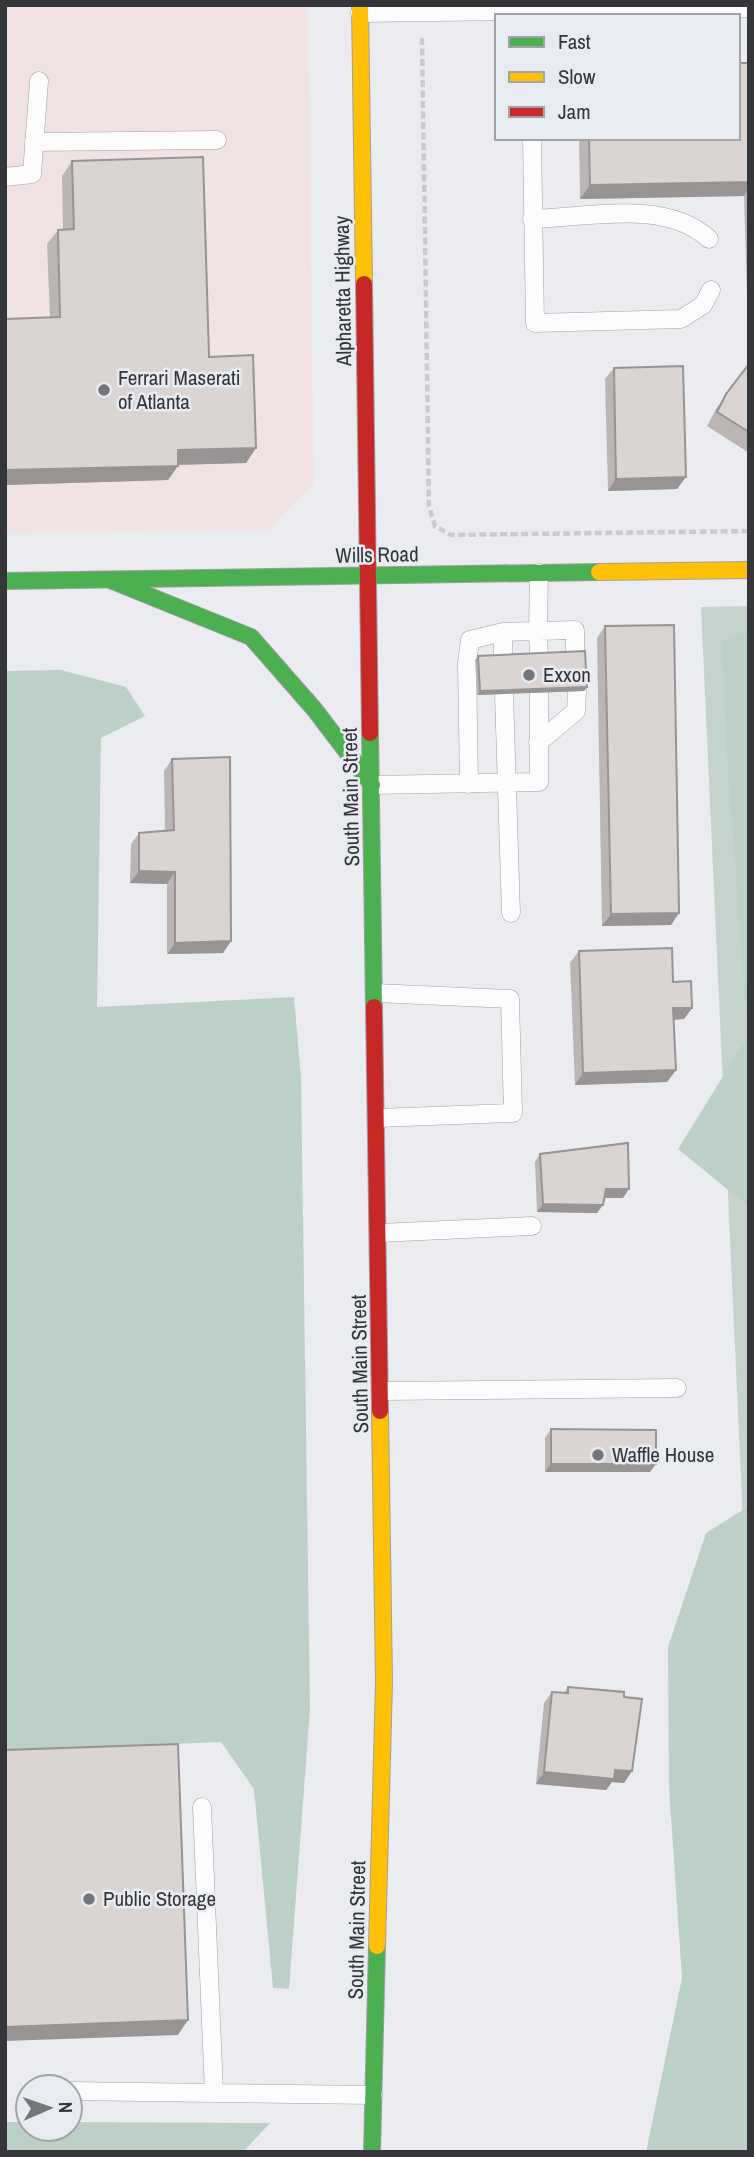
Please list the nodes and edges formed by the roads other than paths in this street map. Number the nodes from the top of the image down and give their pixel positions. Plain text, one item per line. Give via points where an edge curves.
1 (749, 8) edge
2 (360, 9) edge
3 (531, 13) edge
4 (38, 81) dead end
5 (217, 140) dead end
6 (532, 140) edge
7 (34, 142) junction
8 (5, 177) edge
9 (532, 219) junction
10 (709, 239) dead end
11 (711, 290) dead end
12 (749, 570) edge
13 (539, 573) junction
14 (369, 576) junction
15 (110, 580) junction
16 (5, 582) edge
17 (538, 631) junction
18 (503, 632) junction
19 (575, 656) edge
20 (539, 657) edge
21 (503, 659) edge
22 (577, 691) edge
23 (539, 693) edge
24 (504, 694) edge
25 (538, 744) junction
26 (505, 782) junction
27 (469, 784) junction
28 (372, 785) junction
29 (511, 913) dead end
30 (375, 993) junction
31 (378, 1118) junction
32 (532, 1226) dead end
33 (379, 1233) junction
34 (677, 1388) dead end
35 (382, 1391) junction
36 (202, 1807) dead end
37 (84, 2091) edge
38 (215, 2093) junction
39 (373, 2095) junction
40 (372, 2152) edge

1 - 3 lane
2 - 3 lane
2 - 14 main road, Alpharetta Highway
4 - 7 lane
5 - 7 lane
6 - 9 lane
7 - 8 lane via 32,174
9 - 10 lane via 670,217
9 - 11 lane via 535,323 681,319 703,305
12 - 13 main road, Wills Road
13 - 14 main road, Wills Road
13 - 17 lane
14 - 15 main road, Wills Road
14 - 28 main road, South Main Street
15 - 16 main road, Wills Road
15 - 28 main road via 251,637
17 - 18 lane
17 - 19 lane via 575,630
17 - 20 lane
18 - 21 lane
18 - 27 lane via 470,640
22 - 25 lane via 576,711
23 - 25 lane
24 - 26 lane
25 - 26 lane via 539,782
26 - 27 lane
26 - 29 lane
27 - 28 lane
28 - 30 main road, South Main Street
30 - 31 main road, South Main Street
30 - 31 lane via 509,999 513,1113
31 - 33 main road, South Main Street
32 - 33 lane
33 - 35 main road, South Main Street
34 - 35 lane
35 - 39 main road, South Main Street via 384,1682
36 - 38 lane
37 - 38 lane
38 - 39 lane
39 - 40 main road, South Main Street

